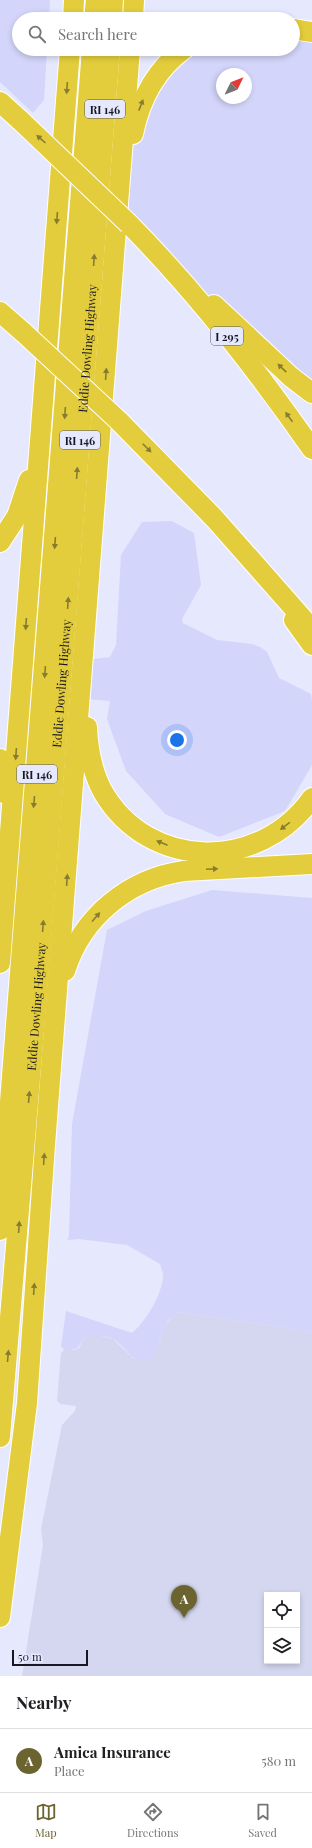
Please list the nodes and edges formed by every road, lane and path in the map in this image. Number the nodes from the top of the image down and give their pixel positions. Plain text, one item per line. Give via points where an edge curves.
1 (74, 0) edge
2 (96, 0) edge
3 (113, 0) edge
4 (134, 0) edge
5 (73, 12) edge
6 (95, 12) edge
7 (112, 12) edge
8 (133, 12) edge
9 (300, 30) edge
10 (312, 32) edge
11 (69, 56) edge
12 (91, 56) edge
13 (109, 56) edge
14 (129, 56) edge
15 (177, 56) edge
16 (0, 102) edge
17 (119, 197) junction
18 (133, 228) junction
19 (0, 312) edge
20 (0, 325) edge
21 (23, 338) junction
22 (312, 393) edge
23 (43, 404) junction
24 (312, 449) edge
25 (0, 542) edge
26 (240, 546) junction
27 (86, 620) junction
28 (312, 629) edge
29 (312, 645) edge
30 (0, 759) edge
31 (312, 798) edge
32 (312, 864) edge
33 (3, 922) junction
34 (0, 963) edge
35 (56, 1016) junction
36 (0, 1230) edge
37 (32, 1328) junction
38 (0, 1437) edge
39 (0, 1547) edge
40 (0, 1617) edge

1 - 5 highway
2 - 6 highway
3 - 7 highway
4 - 8 highway
9 - 10 highway
11 -> 23 highway
12 -> 36 highway, Eddie Dowling Highway / RI 146
38 -> 13 highway, Eddie Dowling Highway / RI 146 via 37,1000
14 - 17 highway
17 -> 15 highway via 134,129 144,98 158,74
18 -> 16 highway, I 295, bridge via 76,171
27 -> 17 highway
22 -> 18 highway via 291,377
24 -> 18 highway, I 295 via 214,319
19 - 21 highway
20 - 21 highway
21 -> 26 highway, bridge via 119,421 177,478
23 - 25 highway via 29,481 22,504 12,527
23 -> 33 highway
26 - 28 highway
26 - 29 highway
31 -> 27 highway via 293,819 273,835 251,845 228,851 204,853 170,847 150,838 132,825 116,810 102,790 91,760 87,724
35 -> 27 highway
30 - 33 highway via 4,799
35 -> 32 highway via 62,980 78,943 95,918 123,893 146,881 171,873
33 - 34 highway
37 -> 35 highway
37 - 39 highway
37 - 40 highway via 24,1434

